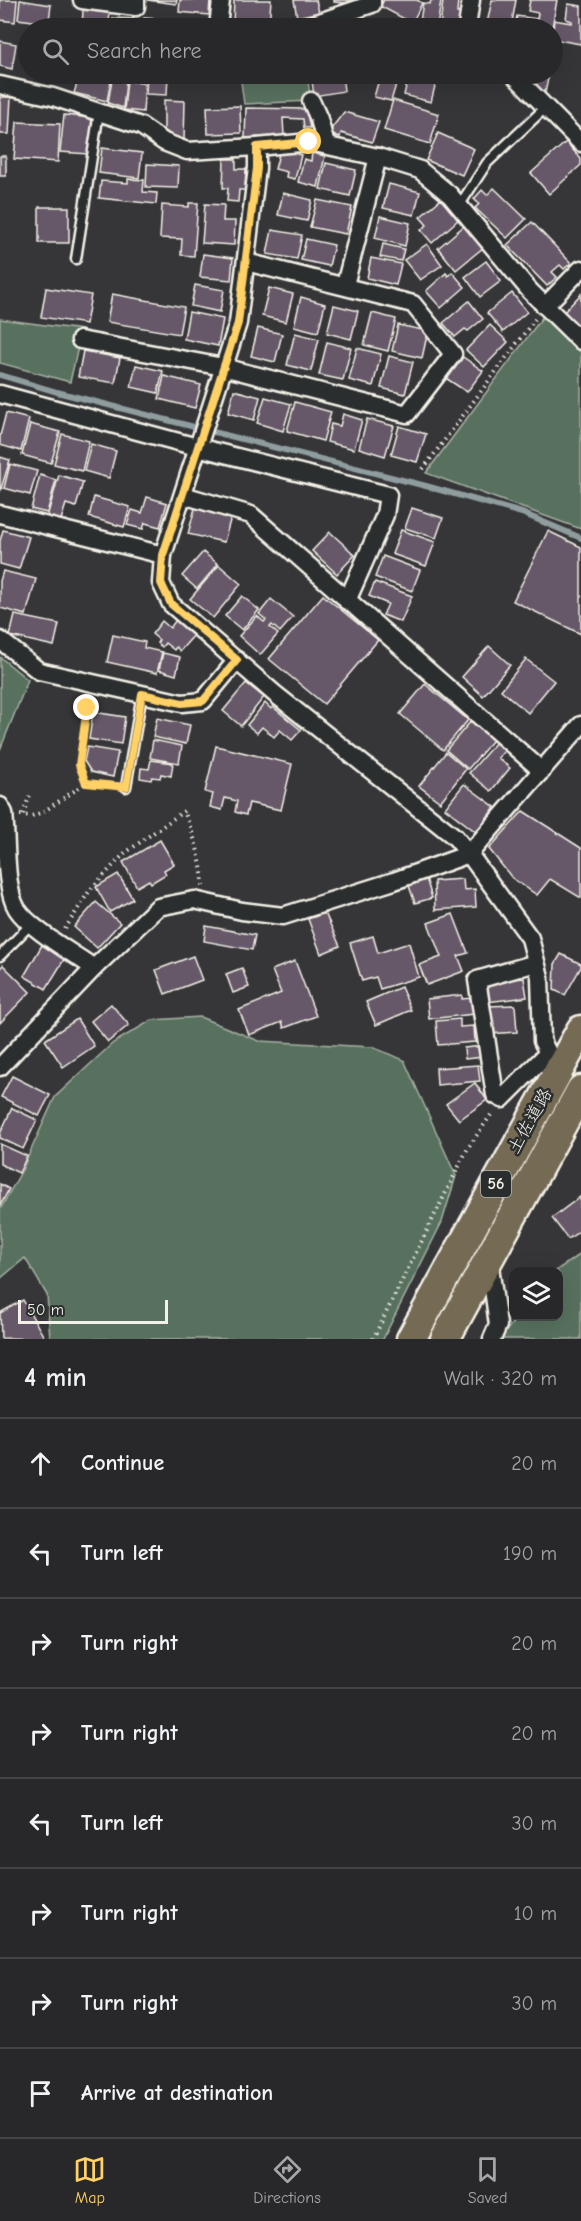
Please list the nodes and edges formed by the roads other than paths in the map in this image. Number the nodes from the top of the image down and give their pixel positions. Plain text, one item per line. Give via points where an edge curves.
1 (82, 0) edge
2 (136, 0) edge
3 (221, 0) edge
4 (372, 0) edge
5 (471, 0) edge
6 (219, 18) edge
7 (331, 18) edge
8 (468, 18) edge
9 (523, 84) edge
10 (0, 85) edge
11 (311, 101) dead end
12 (546, 107) junction
13 (99, 112) junction
14 (581, 143) edge
15 (326, 145) junction
16 (257, 147) junction
17 (378, 157) junction
18 (459, 206) junction
19 (76, 259) dead end
20 (246, 262) junction
21 (581, 269) edge
22 (345, 285) junction
23 (545, 306) junction
24 (80, 340) dead end
25 (581, 341) edge
26 (223, 367) junction
27 (0, 394) edge
28 (197, 447) junction
29 (183, 495) junction
30 (0, 514) edge
31 (163, 555) junction
32 (347, 602) junction
33 (0, 640) edge
34 (237, 660) junction
35 (142, 694) junction
36 (581, 725) edge
37 (542, 771) junction
38 (126, 787) road end
39 (2, 809) edge
40 (469, 854) junction
41 (31, 924) junction
42 (0, 957) edge
43 (536, 963) junction
44 (94, 968) junction
45 (581, 1030) edge
46 (552, 1063) junction
47 (0, 1067) edge
48 (580, 1097) edge
49 (489, 1258) junction
50 (411, 1339) edge
51 (445, 1339) edge
52 (492, 1339) edge

1 - 2 street via 136,7
3 - 6 street
4 - 7 street via 372,4
5 - 8 street
9 - 12 street
10 - 13 street
11 - 15 street
12 - 14 street
12 - 18 lane via 487,163
13 - 16 street via 141,126 164,142 187,151
13 - 19 lane
15 - 16 street via 309,142
15 - 17 street
16 - 20 street
17 - 18 street via 420,170
17 - 22 street
18 - 23 street
20 - 22 street
20 - 26 street via 238,323
21 - 23 street
22 - 26 street via 413,304 453,354 407,414
23 - 25 street
24 - 26 street
26 - 28 street
27 - 28 street
28 - 29 street
28 - 32 street via 388,495 385,514
29 - 31 street
29 - 32 street via 251,515
30 - 31 street
31 - 34 street via 161,583 171,604
32 - 37 street
33 - 35 street via 39,670
34 - 35 street via 203,701 182,703
34 - 40 street via 455,837
35 - 38 lane
36 - 37 street
37 - 40 street
39 - 41 street via 9,887 16,907
40 - 43 street via 530,938
40 - 44 street via 282,916 194,900 158,907
41 - 42 lane
41 - 44 street
43 - 46 street via 542,1041
43 - 46 street via 477,980 495,1095 502,1099
44 - 47 street
45 - 46 highway, 土佐道路 / 56
46 - 48 street
46 - 50 highway, 土佐道路 / 56
48 - 49 highway, 土佐道路 / 56
49 - 51 highway, 土佐道路 / 56
49 - 52 street via 498,1325

